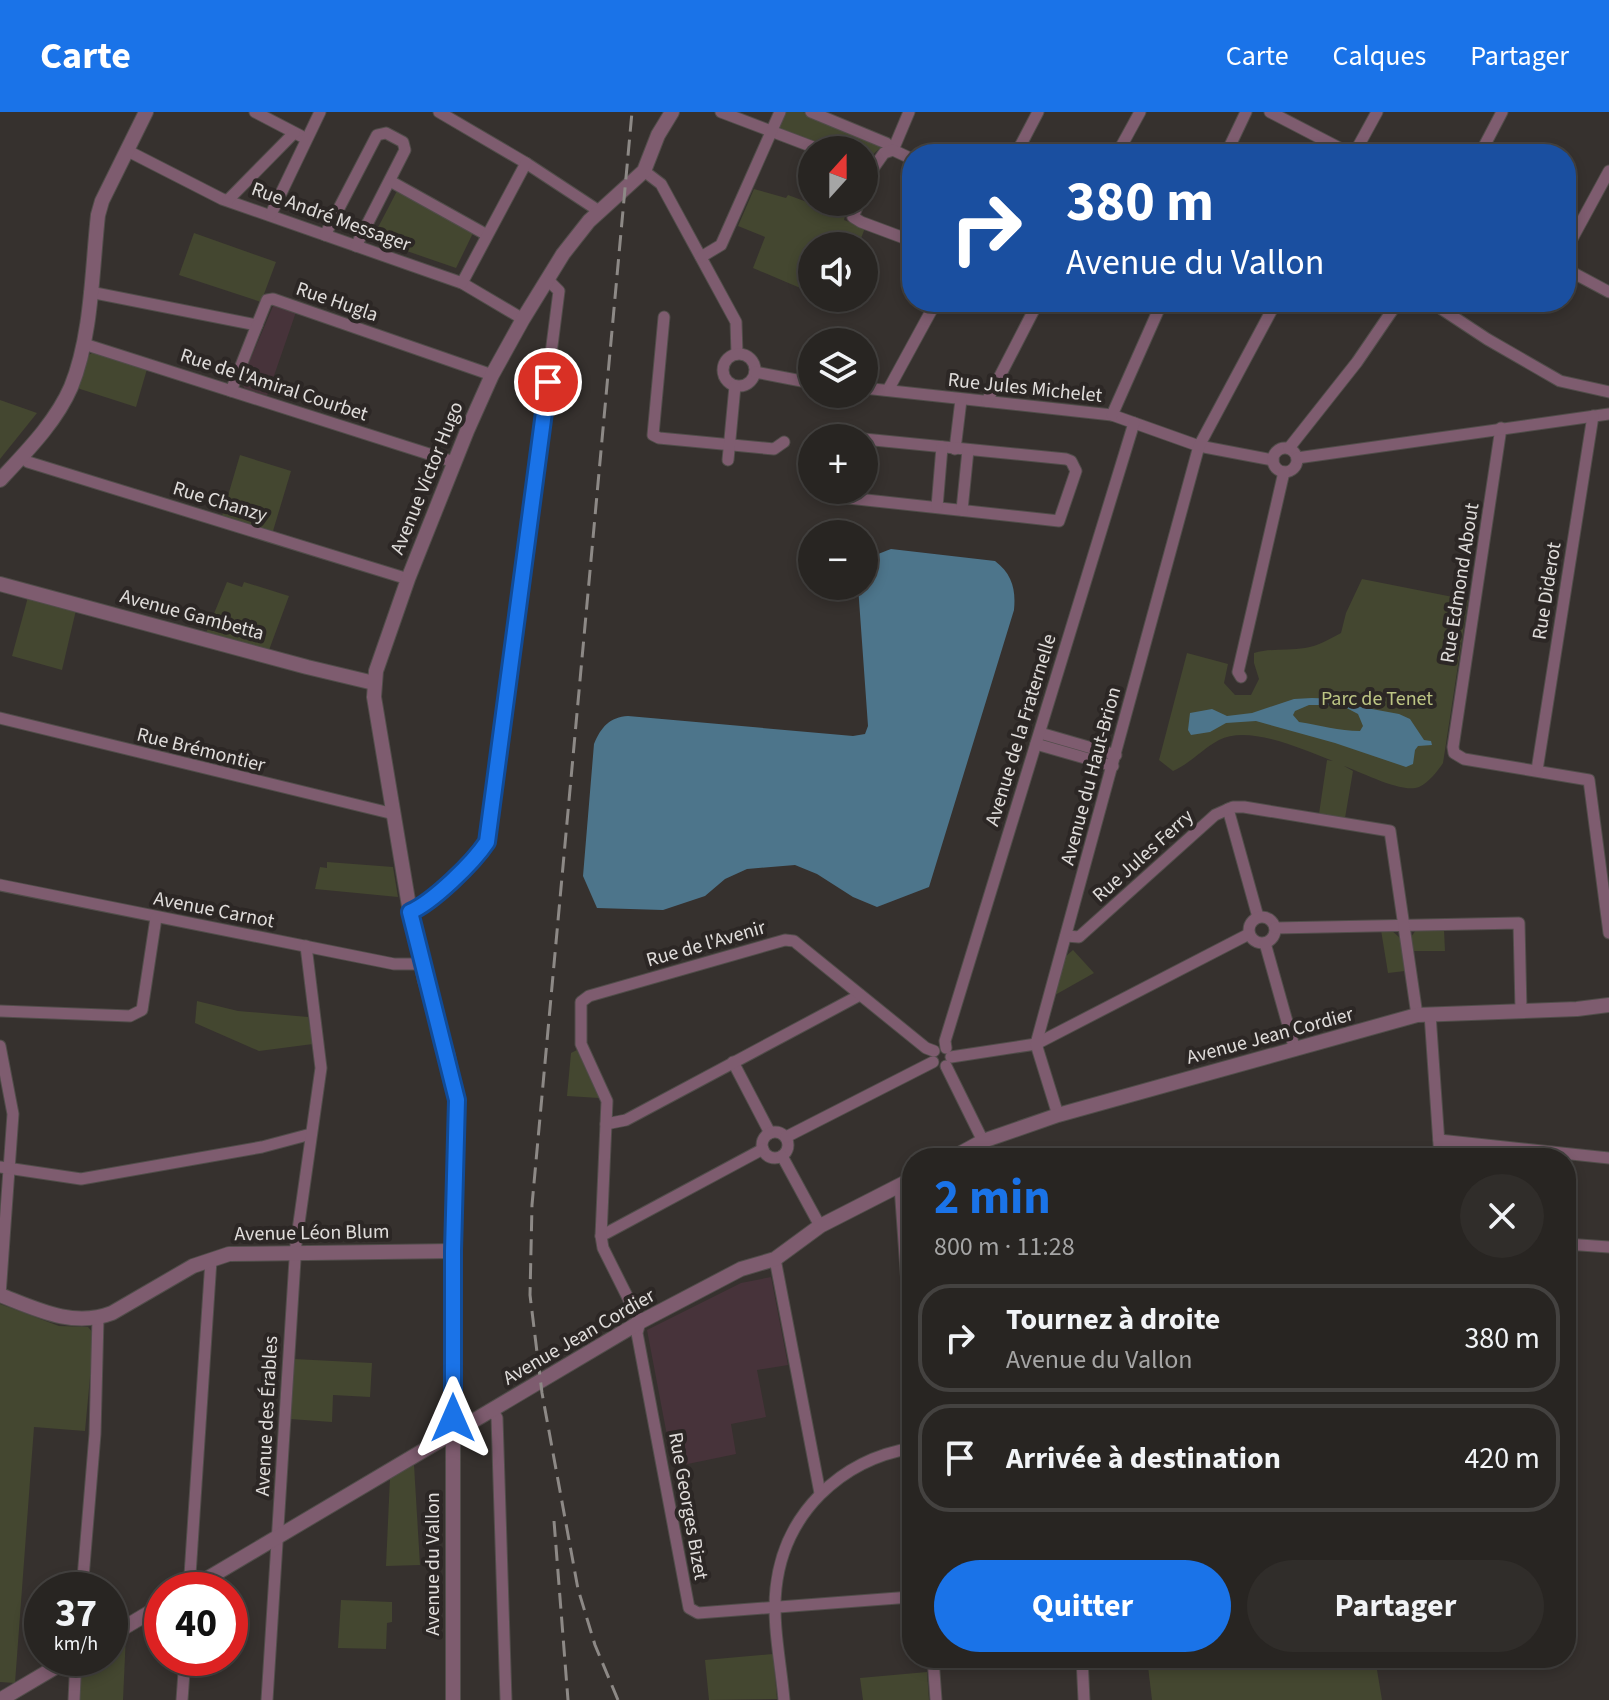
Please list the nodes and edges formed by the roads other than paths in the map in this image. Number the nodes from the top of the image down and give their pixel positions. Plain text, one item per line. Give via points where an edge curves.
1 (146, 112) edge
2 (255, 112) edge
3 (320, 112) edge
4 (439, 112) edge
5 (672, 112) edge
6 (721, 112) edge
7 (780, 112) edge
8 (811, 112) edge
9 (909, 112) edge
10 (1038, 112) edge
11 (1140, 112) edge
12 (1246, 112) edge
13 (1270, 112) edge
14 (1377, 112) edge
15 (1502, 112) edge
16 (771, 130) junction
17 (294, 133) junction
18 (306, 139) junction
19 (798, 141) edge
20 (1021, 144) edge
21 (1122, 144) edge
22 (1231, 144) edge
23 (1332, 144) edge
24 (1358, 144) edge
25 (1485, 144) edge
26 (126, 150) junction
27 (893, 150) junction
28 (902, 154) edge
29 (878, 159) edge
30 (526, 163) junction
31 (644, 171) junction
32 (1609, 171) edge
33 (390, 181) junction
34 (1606, 185) edge
35 (228, 200) junction
36 (599, 211) junction
37 (271, 214) junction
38 (853, 216) edge
39 (1576, 234) edge
40 (325, 235) junction
41 (487, 235) junction
42 (902, 237) edge
43 (356, 246) junction
44 (701, 257) junction
45 (1576, 274) edge
46 (547, 279) junction
47 (462, 283) junction
48 (90, 292) junction
49 (1609, 292) edge
50 (931, 312) edge
51 (1033, 312) edge
52 (1158, 312) edge
53 (1271, 312) edge
54 (1391, 312) edge
55 (1446, 312) edge
56 (664, 317) dead end
57 (523, 319) junction
58 (257, 325) junction
59 (84, 344) junction
60 (737, 354) junction
61 (755, 372) junction
62 (492, 375) junction
63 (798, 380) edge
64 (735, 386) junction
65 (878, 389) edge
66 (888, 390) junction
67 (231, 391) junction
68 (1609, 392) edge
69 (961, 400) junction
70 (987, 401) junction
71 (1609, 414) edge
72 (1112, 415) junction
73 (1593, 416) junction
74 (1134, 423) junction
75 (1501, 428) junction
76 (878, 440) edge
77 (784, 442) dead end
78 (729, 445) junction
79 (1199, 446) junction
80 (949, 448) junction
81 (968, 450) junction
82 (1293, 453) junction
83 (22, 457) junction
84 (728, 460) dead end
85 (1273, 460) junction
86 (454, 462) junction
87 (1284, 472) junction
88 (0, 480) edge
89 (878, 501) edge
90 (937, 507) junction
91 (962, 510) junction
92 (408, 579) junction
93 (0, 584) edge
94 (1241, 677) dead end
95 (374, 683) junction
96 (0, 718) edge
97 (1038, 739) junction
98 (1115, 760) junction
99 (1537, 770) junction
100 (1228, 809) junction
101 (394, 814) junction
102 (0, 885) edge
103 (410, 912) junction
104 (1258, 917) junction
105 (156, 918) junction
106 (1403, 925) junction
107 (1275, 928) junction
108 (1609, 933) edge
109 (1249, 934) junction
110 (1066, 936) junction
111 (1265, 943) junction
112 (306, 946) junction
113 (421, 964) junction
114 (860, 995) junction
115 (1609, 1005) edge
116 (1521, 1010) junction
117 (0, 1011) edge
118 (1424, 1015) junction
119 (1036, 1044) junction
120 (0, 1046) edge
121 (1295, 1050) junction
122 (942, 1057) junction
123 (733, 1062) junction
124 (1058, 1115) junction
125 (606, 1124) junction
126 (770, 1133) junction
127 (311, 1134) junction
128 (786, 1137) junction
129 (1439, 1140) junction
130 (983, 1141) junction
131 (970, 1148) edge
132 (982, 1148) edge
133 (1439, 1148) edge
134 (1515, 1148) edge
135 (763, 1149) junction
136 (1576, 1155) edge
137 (782, 1156) junction
138 (1609, 1158) edge
139 (4, 1168) edge
140 (902, 1185) edge
141 (820, 1226) junction
142 (601, 1236) junction
143 (1576, 1245) edge
144 (1609, 1247) edge
145 (453, 1251) junction
146 (295, 1253) junction
147 (775, 1259) junction
148 (211, 1260) junction
149 (0, 1295) edge
150 (98, 1318) junction
151 (640, 1322) junction
152 (493, 1411) junction
153 (453, 1434) junction
154 (902, 1450) edge
155 (820, 1493) junction
156 (278, 1539) junction
157 (84, 1572) edge
158 (190, 1572) edge
159 (220, 1572) edge
160 (902, 1596) edge
161 (776, 1607) junction
162 (934, 1668) edge
163 (1082, 1668) edge
164 (42, 1676) edge
165 (74, 1676) edge
166 (184, 1676) edge
167 (0, 1700) edge
168 (74, 1700) edge
169 (182, 1700) edge
170 (267, 1700) edge
171 (453, 1700) edge
172 (506, 1700) edge
173 (784, 1700) edge
174 (936, 1700) edge
175 (1084, 1700) edge

1 - 26 street
2 - 17 street
3 - 18 street
4 - 30 street
5 - 31 street, Avenue Victor Hugo
6 - 16 street
7 - 16 street
8 - 27 street
9 - 27 street
10 - 20 street
11 - 21 street
12 - 22 street
13 - 23 street
14 - 24 street
15 - 25 street
16 - 19 street
16 - 44 street via 721,245
17 - 18 street
17 - 35 street
18 - 37 street
26 - 35 street, Rue André Messager
26 - 48 street via 98,215
27 - 28 street
27 - 29 street
30 - 36 street
30 - 41 street
31 - 36 street, Avenue Victor Hugo
31 - 44 street via 661,184
32 - 34 street
33 - 40 street via 406,146 382,133
33 - 41 street
33 - 43 street
34 - 39 street
35 - 37 street, Rue André Messager
36 - 46 street, Avenue Victor Hugo
37 - 40 street, Rue André Messager
38 - 42 street
40 - 43 street, Rue André Messager
41 - 47 street
43 - 47 street, Rue André Messager
44 - 60 street via 736,322
45 - 49 street
46 - 57 street, Avenue Victor Hugo
46 - 103 street via 559,291 490,829 480,854
47 - 57 street, Rue André Messager
48 - 58 street
48 - 59 street
50 - 66 street
51 - 70 street
52 - 72 street
53 - 79 street, Avenue du Haut-Brion
54 - 82 street
55 - 68 street via 1560,381
56 - 78 street via 653,435
57 - 62 street, Avenue Victor Hugo
58 - 62 street, Rue Hugla via 267,300 273,299
58 - 67 street
59 - 67 street, Rue de l'Amiral Courbet
59 - 83 street via 70,390
60 - 61 street via 750,359
60 - 64 street via 725,360 722,369
61 - 63 street
61 - 64 street via 750,382
62 - 86 street, Avenue Victor Hugo
64 - 78 street
65 - 66 street, Rue Jules Michelet
66 - 69 street, Rue Jules Michelet
67 - 86 street, Rue de l'Amiral Courbet
69 - 70 street, Rue Jules Michelet
69 - 80 street
70 - 72 street, Rue Jules Michelet
71 - 73 street
72 - 74 street, Rue Jules Michelet
73 - 75 street
73 - 99 street, Rue Diderot
74 - 79 street, Rue Jules Michelet
74 - 97 street, Avenue de la Fraternelle
75 - 82 street
75 - 99 street, Rue Edmond About via 1453,747 1458,757
76 - 80 street
77 - 78 street via 774,449
78 - 84 street
79 - 85 street, Rue Jules Michelet
79 - 98 street, Avenue du Haut-Brion
80 - 81 street
80 - 90 street
81 - 91 street
81 - 91 street via 1066,459 1076,471 1059,521
82 - 85 street via 1280,448
82 - 87 street via 1294,468
83 - 88 street
83 - 92 street, Rue Chanzy
85 - 87 street
86 - 92 street, Avenue Victor Hugo
87 - 94 street
89 - 90 street
90 - 91 street
92 - 95 street, Avenue Victor Hugo
93 - 95 street, Avenue Gambetta
95 - 101 street, Avenue Victor Hugo
96 - 101 street, Rue Brémontier
97 - 98 street
97 - 122 street, Avenue de la Fraternelle
98 - 110 street, Avenue du Haut-Brion
99 - 108 street via 1591,783
100 - 104 street
100 - 106 street via 1244,807 1390,831
100 - 110 street, Rue Jules Ferry via 1079,937
101 - 103 street, Avenue Victor Hugo
102 - 105 street, Avenue Carnot
103 - 113 street, Avenue du Vallon
104 - 107 street via 1267,918
104 - 109 street
105 - 112 street, Avenue Carnot
105 - 117 street via 142,1010 137,1014
106 - 107 street
106 - 116 street via 1519,923
106 - 118 street
107 - 111 street
109 - 111 street
109 - 119 street
110 - 119 street, Avenue du Haut-Brion
111 - 121 street
112 - 113 street, Avenue Carnot via 394,964
112 - 127 street, Avenue des Érables via 321,1068
113 - 145 street, Avenue du Vallon via 457,1100
114 - 122 street, Rue de l'Avenir
114 - 123 street
114 - 125 street, Rue de l'Avenir via 794,941 785,940 589,996 581,1002 581,1044 607,1101
115 - 116 street, Avenue Jean Cordier
116 - 118 street, Avenue Jean Cordier
118 - 121 street, Avenue Jean Cordier
118 - 129 street
119 - 122 street
119 - 124 street
120 - 139 street via 13,1114
121 - 124 street, Avenue Jean Cordier
122 - 128 street
122 - 130 street
123 - 125 street via 626,1120
123 - 126 street
124 - 130 street, Avenue Jean Cordier
125 - 142 street
126 - 128 street
126 - 135 street
127 - 139 street via 81,1179
127 - 146 street, Avenue des Érables
128 - 137 street
129 - 133 street
129 - 134 street
130 - 131 street, Avenue Jean Cordier
130 - 132 street
135 - 137 street via 769,1156
135 - 142 street
136 - 138 street
137 - 141 street
139 - 149 street
140 - 141 street, Avenue Jean Cordier
141 - 147 street, Avenue Jean Cordier
142 - 151 street
143 - 144 street
145 - 146 street, Avenue Léon Blum
145 - 153 street, Avenue du Vallon
146 - 148 street, Avenue Léon Blum via 229,1254
146 - 156 street, Avenue des Érables
147 - 151 street, Avenue Jean Cordier via 741,1269
147 - 155 street
148 - 150 street, Avenue Léon Blum
148 - 158 street
149 - 150 street, Avenue Léon Blum via 47,1314
150 - 157 street
151 - 152 street, Avenue Jean Cordier
151 - 161 street, Rue Georges Bizet via 637,1333 689,1608 698,1613
152 - 153 street, Avenue Jean Cordier
152 - 172 street
153 - 156 street, Avenue Jean Cordier
153 - 171 street, Avenue du Vallon
154 - 155 street via 845,1471
155 - 161 street via 790,1537 778,1576
156 - 159 street, Avenue Jean Cordier
156 - 170 street, Avenue des Érables
160 - 161 street
161 - 173 street
162 - 174 street
163 - 175 street
164 - 167 street
165 - 168 street
166 - 169 street

